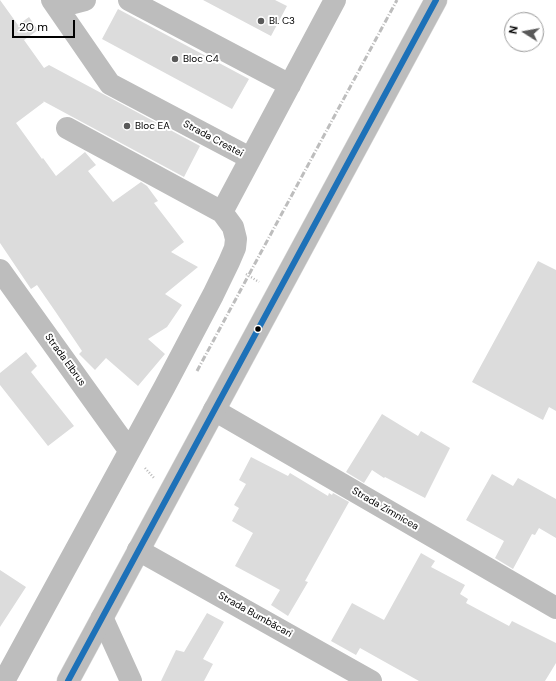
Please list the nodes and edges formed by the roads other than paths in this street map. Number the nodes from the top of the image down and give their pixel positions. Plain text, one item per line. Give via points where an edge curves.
1 (85, 0) edge
2 (129, 0) edge
3 (436, 0) edge
4 (331, 2) edge
5 (55, 4) edge
6 (290, 85) junction
7 (67, 128) dead end
8 (250, 158) junction
9 (222, 212) junction
10 (0, 270) edge
11 (214, 410) junction
12 (129, 450) junction
13 (138, 550) junction
14 (556, 608) edge
15 (102, 617) junction
16 (4, 681) edge
17 (68, 681) edge
18 (131, 681) edge
19 (371, 681) edge

1 - 5 street, Strada Crestei
2 - 6 street
3 - 11 street
4 - 6 street
5 - 8 street, Strada Crestei via 110,84
6 - 8 street
7 - 9 street
8 - 9 street
9 - 12 street via 233,227 235,248 214,295
10 - 12 street, Strada Elbrus
11 - 13 street
11 - 14 street, Strada Zimnicea
12 - 16 street
13 - 15 street
13 - 19 street, Strada Bumbăcari
15 - 17 street
15 - 18 street

